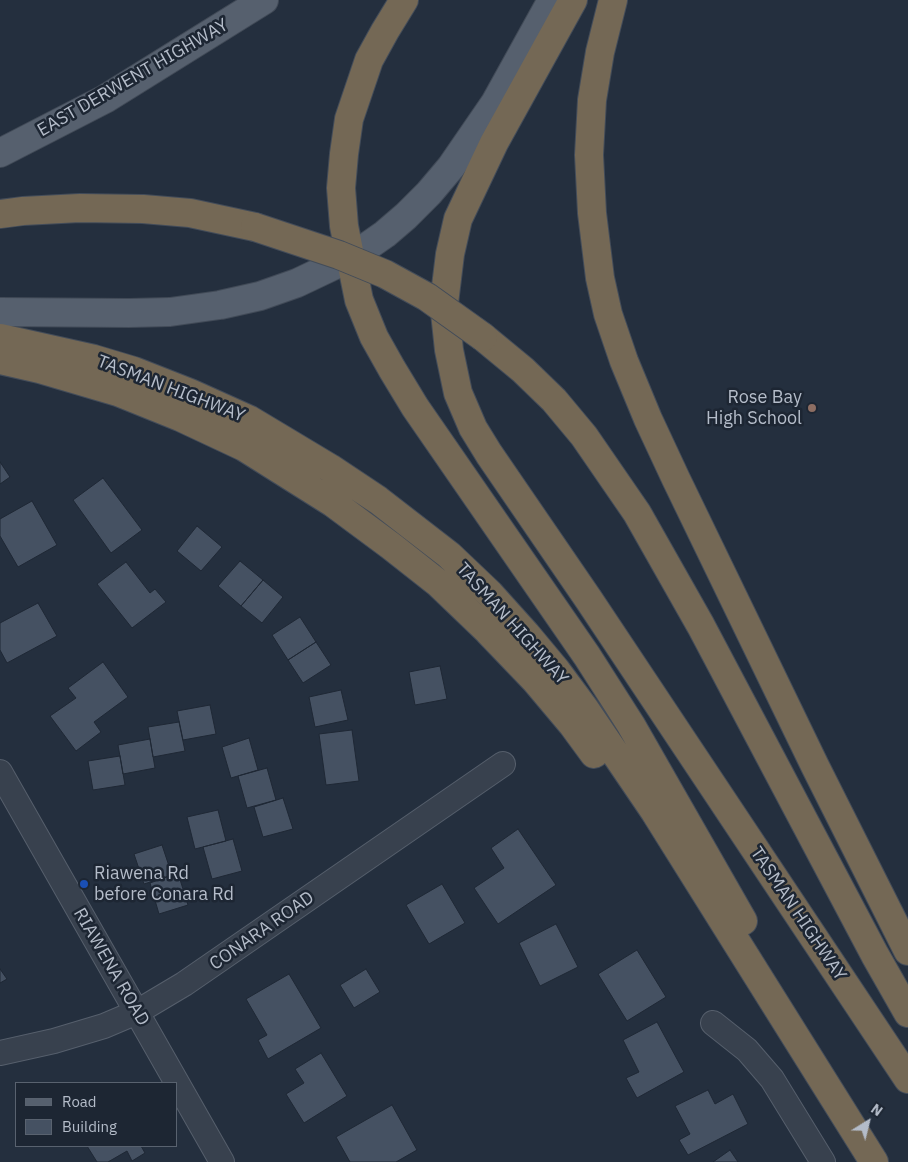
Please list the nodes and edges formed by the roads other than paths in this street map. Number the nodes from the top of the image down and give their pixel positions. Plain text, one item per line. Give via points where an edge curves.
1 (264, 0) edge
2 (404, 0) edge
3 (552, 0) edge
4 (573, 0) edge
5 (613, 0) edge
6 (0, 153) edge
7 (0, 214) edge
8 (365, 248) dead end
9 (337, 264) dead end
10 (0, 312) edge
11 (0, 338) edge
12 (0, 360) edge
13 (502, 764) dead end
14 (0, 772) edge
15 (908, 951) edge
16 (137, 1012) junction
17 (908, 1013) edge
18 (783, 1018) junction
19 (713, 1023) dead end
20 (0, 1053) edge
21 (908, 1079) edge
22 (177, 1082) edge
23 (178, 1084) edge
24 (222, 1162) edge
25 (823, 1162) edge
26 (874, 1162) edge

1 - 6 main road, EAST DERWENT HIGHWAY via 105,99
2 - 18 highway via 369,60 349,120 344,154 341,188 344,226 360,300 374,336 416,407 636,733 777,985
3 - 8 main road via 495,103 451,167 406,216
4 - 21 highway, TASMAN HIGHWAY via 494,143 458,219 444,303 458,393 489,454
5 - 15 highway via 592,100 589,155 592,213 608,314 648,420
7 - 17 highway, bridge via 80,208 144,209 190,213 255,227 339,254 385,274 427,298 523,370 584,436 637,513 702,626
9 - 10 main road via 260,296 220,305 170,312
11 - 18 highway, TASMAN HIGHWAY via 134,371 250,420 378,500 449,555 526,634 579,701 655,812
12 - 18 highway, TASMAN HIGHWAY via 118,392 244,447 333,503 438,583 535,680 572,724 761,1004
13 - 16 street, CONARA ROAD via 184,984
14 - 16 street, RIAWENA ROAD
16 - 20 street, CONARA ROAD via 54,1041
16 - 22 street, RIAWENA ROAD
18 - 26 highway, TASMAN HIGHWAY
19 - 25 street via 747,1050 772,1079
23 - 24 street, RIAWENA ROAD

